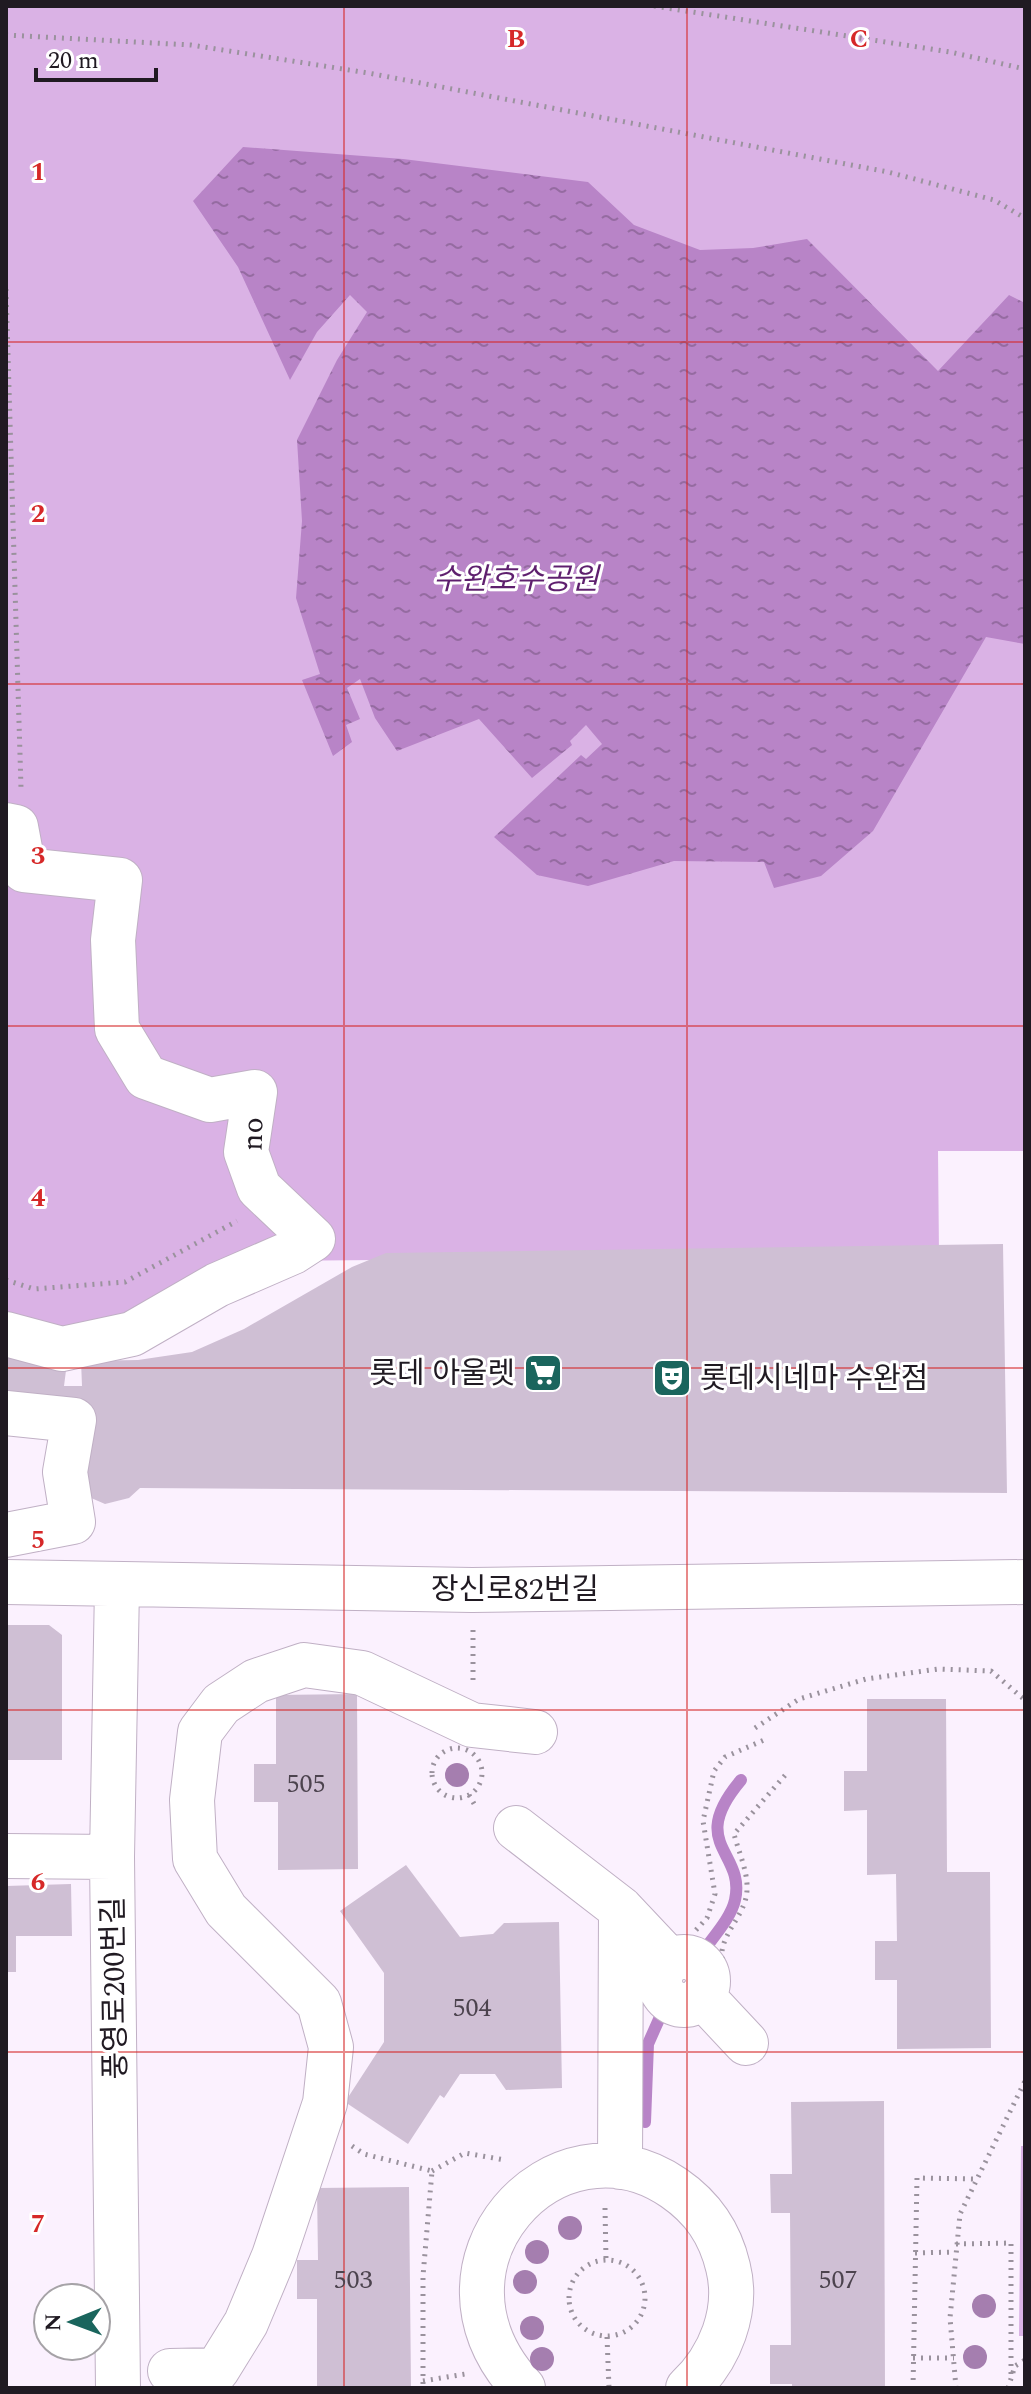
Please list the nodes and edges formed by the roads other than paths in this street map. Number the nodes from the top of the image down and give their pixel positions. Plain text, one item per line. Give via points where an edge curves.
1 (14, 812) edge
2 (6, 1334) edge
3 (6, 1413) edge
4 (6, 1535) edge
5 (6, 1582) edge
6 (1025, 1582) edge
7 (117, 1587) junction
8 (535, 1732) dead end
9 (516, 1828) dead end
10 (6, 1856) edge
11 (112, 1857) junction
12 (621, 1909) junction
13 (746, 2043) dead end
14 (620, 2167) junction
15 (170, 2371) dead end
16 (118, 2388) edge
17 (523, 2388) edge
18 (688, 2388) edge

1 - 2 street, no via 24,870 120,880 113,940 117,1029 146,1077 210,1100 255,1092 246,1152 259,1188 313,1239 132,1334 62,1349
3 - 4 street via 74,1420 65,1472 73,1522
5 - 7 street, 장신로82번길
6 - 7 street, 장신로82번길 via 487,1590
7 - 11 street, 풍영로200번길
8 - 15 street via 472,1725 362,1673 304,1665 256,1681 221,1704 200,1732 192,1800 195,1859 226,1910 319,2003 331,2047 325,2103 246,2323 217,2370
9 - 12 street
10 - 11 street
11 - 16 street, 풍영로200번길
12 - 13 street via 661,1952 666,1998 686,2006 709,2003
12 - 14 street
14 - 17 street via 557,2177 532,2191 495,2233 480,2288 482,2316 490,2343
14 - 18 street via 665,2182 708,2219 742,2298 716,2353

